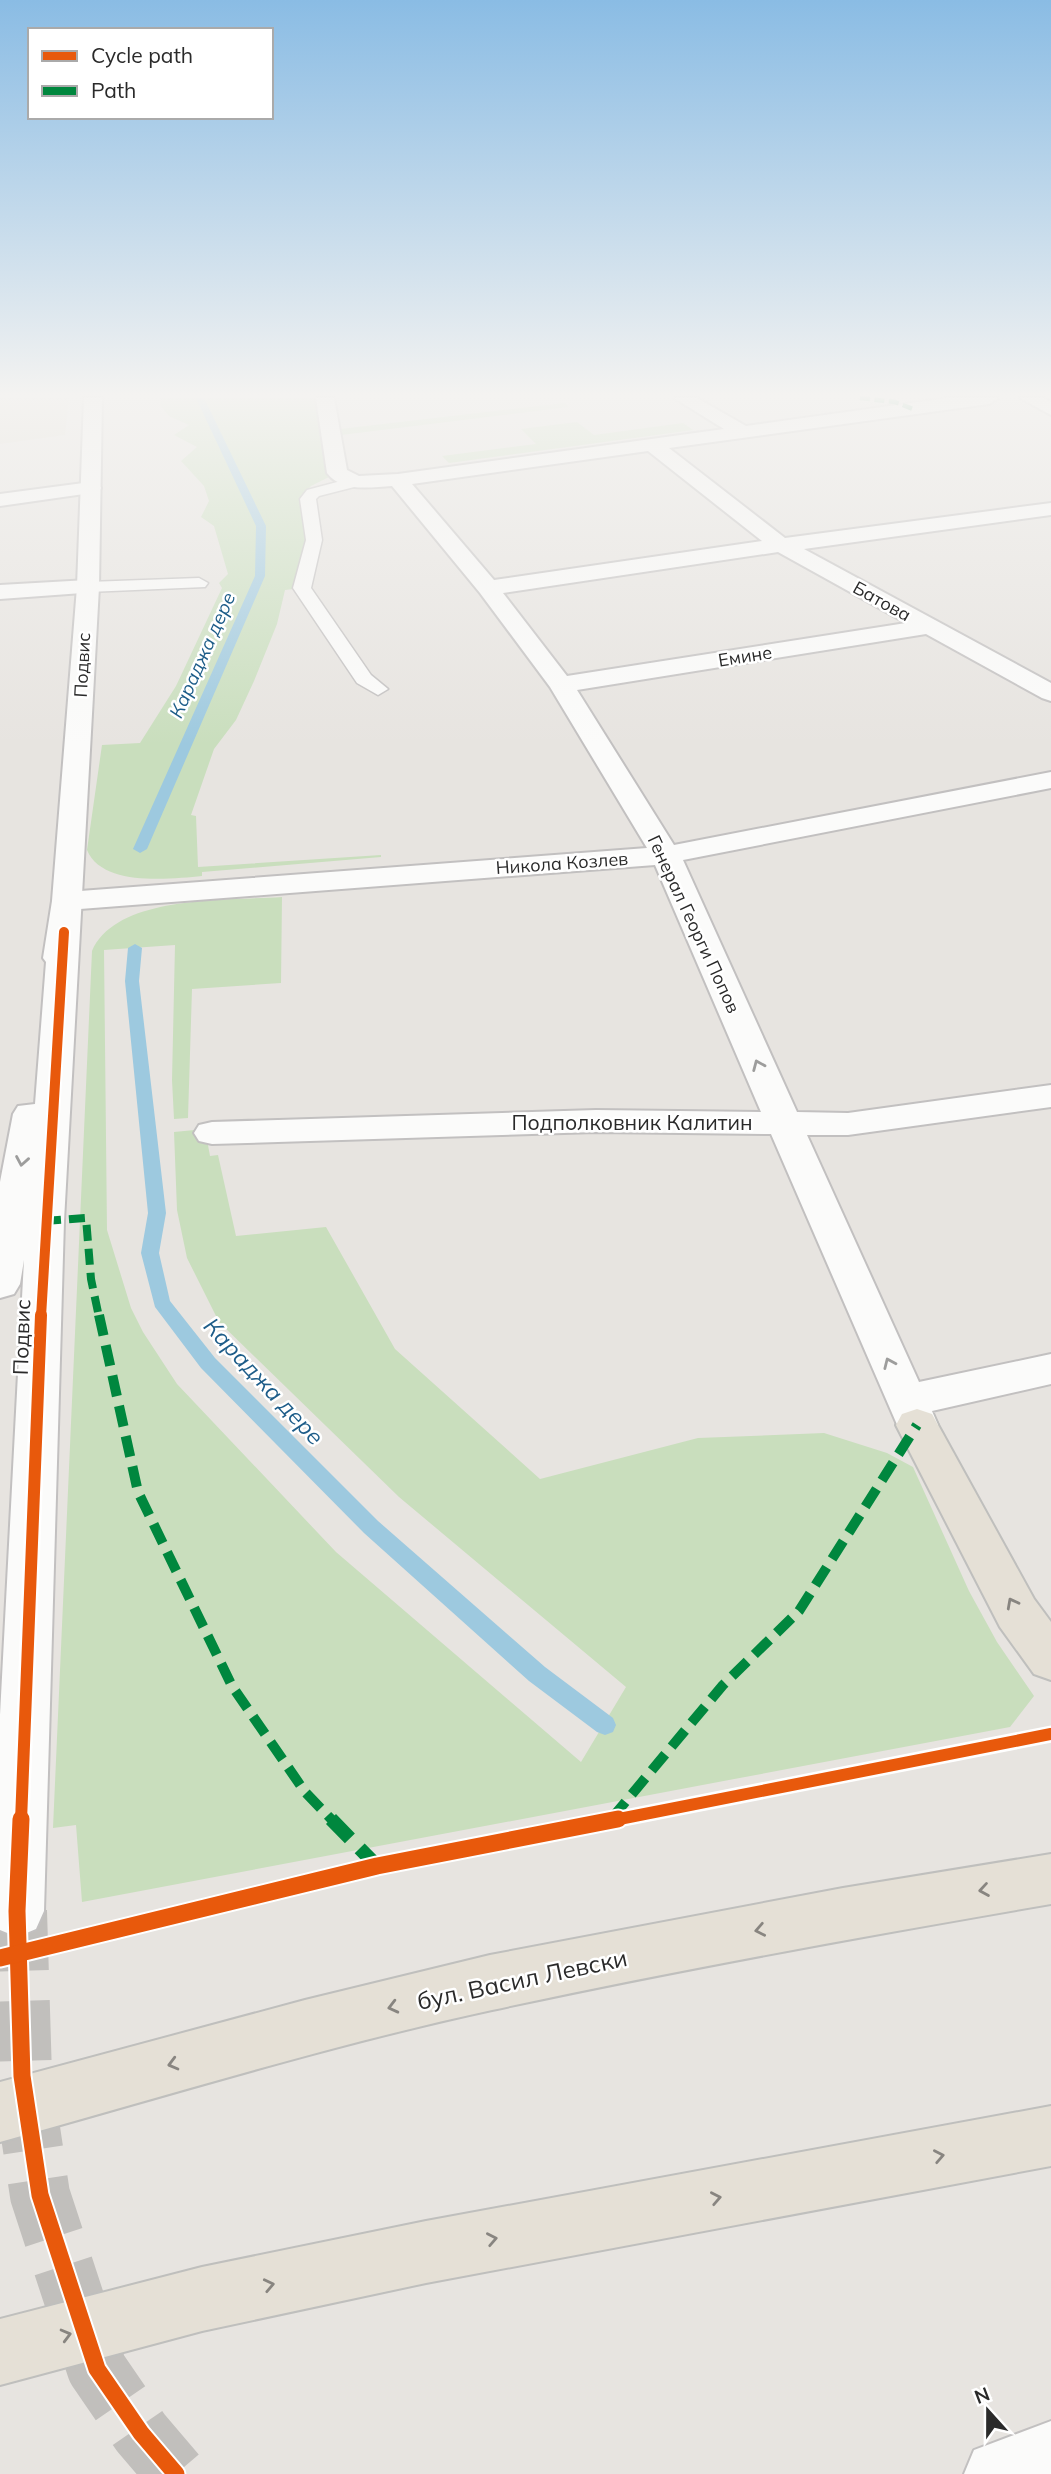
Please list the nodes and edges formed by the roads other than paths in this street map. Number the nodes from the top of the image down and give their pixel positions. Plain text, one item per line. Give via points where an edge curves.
1 (90, 513) edge
2 (311, 513) edge
3 (426, 513) edge
4 (741, 513) edge
5 (1018, 513) edge
6 (781, 545) junction
7 (199, 583) dead end
8 (88, 587) junction
9 (488, 588) junction
10 (0, 592) edge
11 (928, 627) junction
12 (561, 685) junction
13 (378, 689) dead end
14 (1051, 693) edge
15 (1051, 780) edge
16 (666, 855) junction
17 (66, 916) junction
18 (1051, 1096) edge
19 (782, 1122) junction
20 (212, 1133) dead end
21 (0, 1284) edge
22 (1051, 1369) edge
23 (911, 1413) junction
24 (1051, 1659) edge
25 (1051, 1879) edge
26 (17, 1911) tunnel mouth
27 (0, 2112) edge
28 (1051, 2136) edge
29 (0, 2352) edge
30 (1051, 2455) edge
31 (999, 2474) edge

1 - 8 street, Подвис
2 - 13 lane via 315,530 302,588 364,679
3 - 9 street, Генерал Георги Попов
4 - 6 street, Батова
5 - 6 street
6 - 9 street
6 - 11 street, Батова
7 - 8 lane
8 - 10 street
8 - 17 street, Подвис
9 - 12 street, Генерал Георги Попов
11 - 12 street, Емине
11 - 14 street, Батова
12 - 16 street, Генерал Георги Попов
15 - 16 street, Никола Козлев
16 - 17 street, Никола Козлев via 106,897
19 -> 16 street, Генерал Георги Попов
17 -> 21 street, Подвис
17 - 26 street, Подвис via 45,1221
18 - 19 street, Подполковник Калитин via 848,1124
19 - 20 street, Подполковник Калитин via 475,1123
23 -> 19 street, Генерал Георги Попов
22 - 23 street
24 -> 23 highway via 1017,1613
25 -> 27 highway, бул. Васил Левски via 843,1914 490,1983
29 -> 28 highway via 202,2299 426,2252
30 - 31 street

